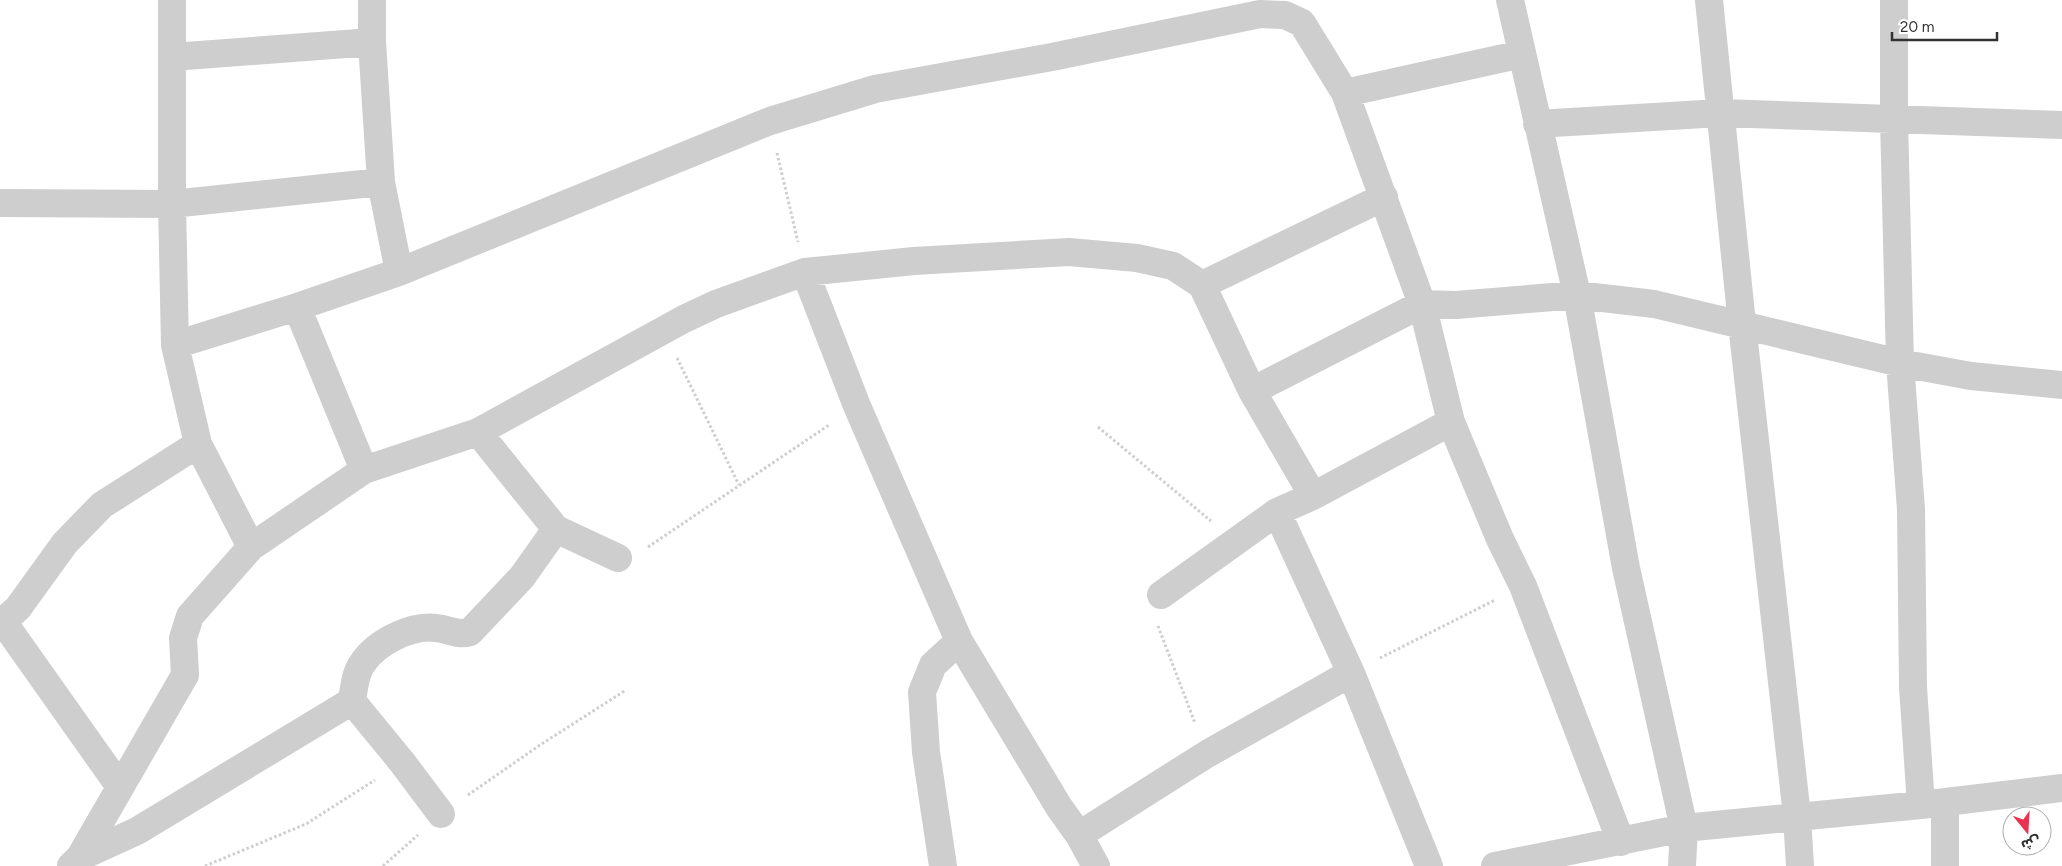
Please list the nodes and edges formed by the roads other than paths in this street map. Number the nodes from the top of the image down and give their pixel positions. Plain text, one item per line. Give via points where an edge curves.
1 (172, 0) edge
2 (372, 0) edge
3 (1510, 0) edge
4 (1709, 0) edge
5 (1894, 0) edge
6 (372, 42) junction
7 (1522, 54) junction
8 (172, 57) junction
9 (1345, 93) junction
10 (1720, 113) junction
11 (1894, 119) junction
12 (1537, 124) junction
13 (2062, 126) edge
14 (381, 182) junction
15 (1384, 197) junction
16 (0, 203) edge
17 (172, 204) junction
18 (399, 272) junction
19 (805, 272) junction
20 (1202, 285) junction
21 (1578, 295) junction
22 (1422, 304) junction
23 (297, 308) junction
24 (1742, 324) junction
25 (175, 345) junction
26 (1900, 363) junction
27 (2062, 384) edge
28 (1252, 391) junction
29 (1451, 422) junction
30 (478, 432) junction
31 (198, 444) junction
32 (364, 470) junction
33 (1313, 496) junction
34 (1277, 512) junction
35 (556, 529) junction
36 (251, 546) junction
37 (618, 558) road end
38 (1161, 595) road end
39 (2, 623) edge
40 (959, 641) junction
41 (1350, 673) junction
42 (352, 701) junction
43 (120, 788) junction
44 (2062, 788) edge
45 (1933, 803) junction
46 (441, 814) road end
47 (1797, 816) junction
48 (1684, 828) junction
49 (1079, 835) junction
50 (1621, 842) junction
51 (75, 861) edge
52 (943, 866) edge
53 (1096, 866) edge
54 (1429, 866) edge
55 (1495, 866) edge
56 (1682, 866) edge
57 (1800, 866) edge
58 (1945, 866) edge

1 - 8 street
2 - 6 street
3 - 7 street
4 - 10 street
5 - 11 street
6 - 8 street
6 - 14 street
7 - 9 street
7 - 12 street
8 - 17 street
9 - 15 street
9 - 18 street via 1302,23 1285,15 1260,14 875,89 770,121
10 - 11 street
10 - 12 street
10 - 24 street
11 - 13 street
11 - 26 street
12 - 21 street
14 - 17 street
14 - 18 street
15 - 20 street
15 - 22 street
16 - 17 street
17 - 25 street
18 - 23 street
19 - 20 street via 914,261 1069,252 1137,258 1173,266
19 - 30 street via 716,304
19 - 40 street via 857,406
20 - 28 street
21 - 22 street via 1456,305
21 - 24 street via 1654,304
21 - 48 street via 1626,568
22 - 28 street
22 - 29 street
23 - 25 street
23 - 32 street
24 - 26 street
24 - 47 street
25 - 31 street
26 - 27 street via 1971,376
26 - 45 street via 1910,509 1913,687
28 - 33 street
29 - 33 street
29 - 50 street via 1523,586
30 - 32 street
30 - 35 street
31 - 36 street
31 - 39 street via 102,506 65,543 18,608
32 - 36 street
33 - 34 street
34 - 38 street
34 - 41 street
35 - 37 street
35 - 42 street via 522,577 470,632 461,635 435,628 412,630 380,646 362,663 356,675
36 - 43 street via 190,616 183,638 185,675
39 - 43 street
40 - 49 street
40 - 52 street via 933,665 922,692 926,752
41 - 49 street via 1207,754
41 - 54 street
42 - 46 street
42 - 51 street via 137,831
43 - 51 street
44 - 45 street
45 - 47 street
45 - 58 street
47 - 48 street
47 - 57 street
48 - 50 street
48 - 56 street
49 - 53 street
50 - 55 street

